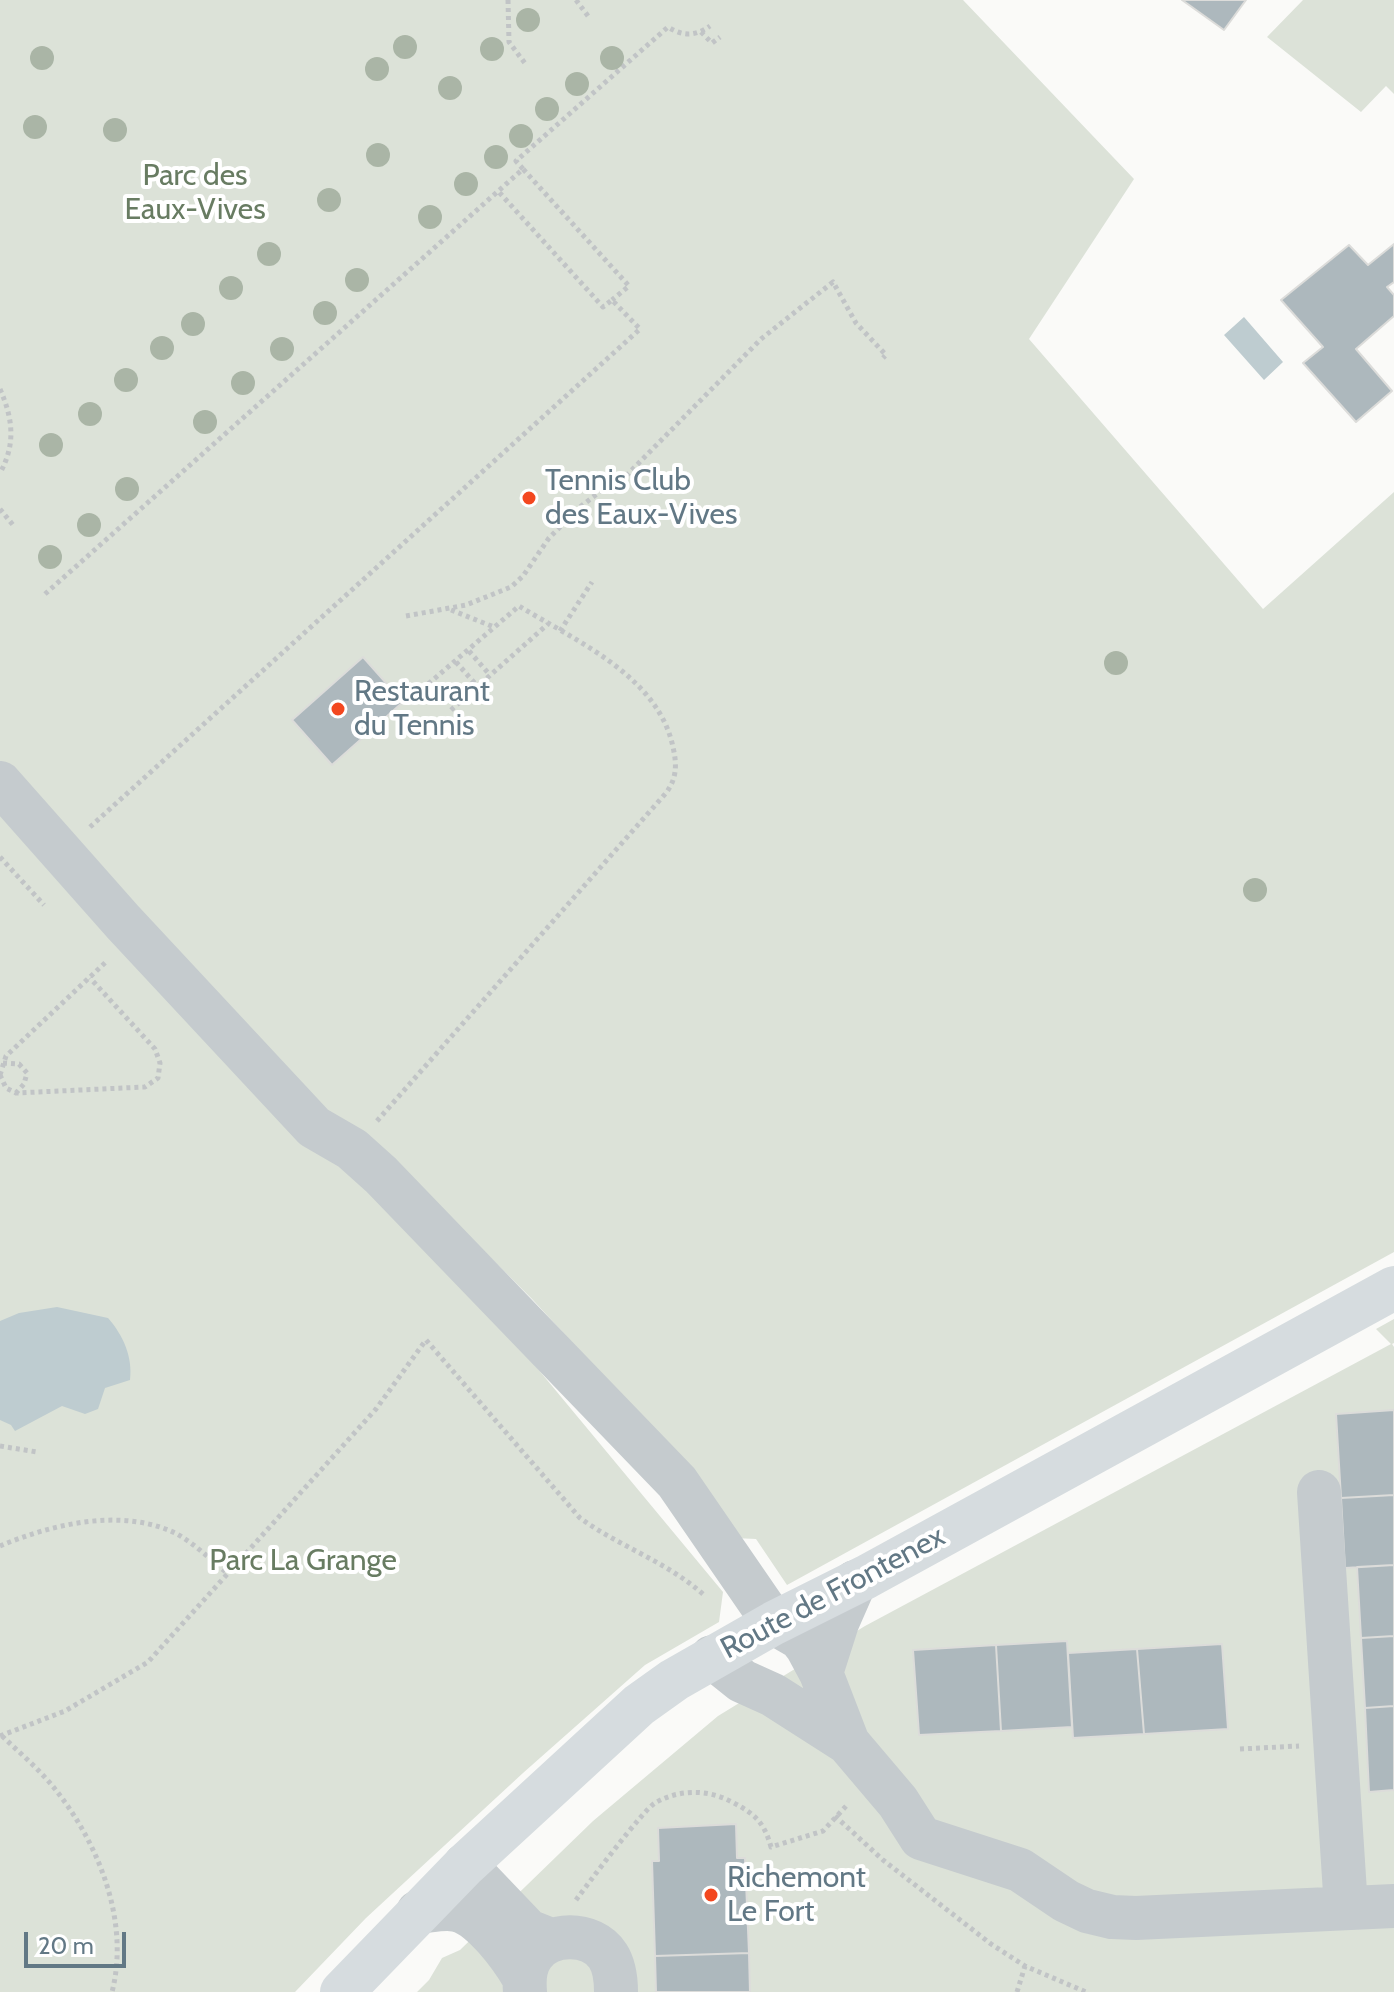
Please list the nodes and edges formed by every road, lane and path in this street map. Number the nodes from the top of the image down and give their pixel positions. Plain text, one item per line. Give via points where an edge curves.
1 (508, 0) edge
2 (576, 0) edge
3 (588, 16) dead end
4 (710, 26) dead end
5 (701, 32) junction
6 (720, 37) dead end
7 (527, 66) dead end
8 (523, 169) junction
9 (498, 191) junction
10 (612, 300) junction
11 (883, 358) dead end
12 (0, 389) edge
13 (0, 473) edge
14 (0, 509) edge
15 (13, 525) dead end
16 (592, 582) dead end
17 (45, 594) dead end
18 (448, 610) junction
19 (406, 616) dead end
20 (548, 624) junction
21 (494, 627) junction
22 (560, 631) junction
23 (469, 651) junction
24 (456, 662) junction
25 (490, 675) junction
26 (427, 685) dead end
27 (478, 687) junction
28 (451, 710) dead end
29 (0, 783) edge
30 (61, 853) junction
31 (0, 857) edge
32 (44, 905) dead end
33 (2, 1063) edge
34 (0, 1075) edge
35 (16, 1093) junction
36 (352, 1149) junction
37 (1394, 1288) edge
38 (0, 1446) edge
39 (37, 1452) dead end
40 (1319, 1492) dead end
41 (0, 1546) edge
42 (227, 1573) junction
43 (855, 1582) junction
44 (711, 1601) dead end
45 (774, 1623) junction
46 (712, 1657) junction
47 (821, 1673) junction
48 (1, 1736) edge
49 (848, 1743) junction
50 (1288, 1747) dead end
51 (1240, 1749) dead end
52 (465, 1865) junction
53 (1394, 1906) edge
54 (1346, 1908) junction
55 (418, 1912) junction
56 (560, 1938) junction
57 (1025, 1966) junction
58 (525, 1985) edge
59 (112, 1992) edge
60 (342, 1992) edge
61 (616, 1992) edge
62 (1017, 1992) edge
63 (1086, 1992) edge

1 - 7 path via 509,42
2 - 3 path
4 - 5 path
5 - 6 path via 712,43
5 - 8 path via 685,35 668,27 516,161
8 - 9 path
8 - 10 path via 629,286
9 - 10 path via 603,307
9 - 17 path
10 - 30 path via 640,329
11 - 18 path via 886,355 856,323 833,282 761,339 620,482 580,507 516,584
12 - 13 path via 12,429 9,456
14 - 15 path
16 - 22 path
18 - 19 path
18 - 21 path
20 - 21 path via 519,606
20 - 22 path
20 - 25 path
21 - 23 path
22 - 36 path via 622,671 663,718 676,760 673,783
23 - 24 path
23 - 25 path
24 - 26 path
24 - 27 path
25 - 27 path
27 - 28 path
29 - 30 lane
30 - 36 lane via 314,1127
31 - 32 path
33 - 34 path
33 - 35 path via 19,1064 27,1073
33 - 35 path via 90,978 155,1049 160,1063 158,1078 145,1087
34 - 35 path via 6,1088
36 - 45 lane via 677,1482
37 - 43 main road, Route de Frontenex
38 - 39 path
40 - 54 lane
41 - 42 path via 56,1527 122,1521 179,1535
42 - 44 path via 376,1409 426,1340 580,1518 690,1582
42 - 48 path via 148,1662 65,1711
43 - 45 main road, Route de Frontenex
43 - 47 lane
45 - 46 main road, Route de Frontenex
45 - 47 lane via 800,1638
46 - 49 lane via 742,1681
46 - 52 main road, Route de Frontenex via 639,1705
47 - 49 lane
48 - 59 path via 54,1788 94,1855 115,1922 117,1972
49 - 54 lane via 921,1838 1020,1870 1087,1911 1136,1918
50 - 51 path
52 - 55 main road, Route de Frontenex
52 - 56 lane via 528,1931
53 - 54 lane
55 - 58 lane via 461,1911 509,1953
55 - 60 main road, Route de Frontenex
56 - 57 path via 577,1899 652,1804 684,1792 716,1793 750,1811 766,1829 771,1847 823,1831 835,1816 883,1860
56 - 58 lane via 532,1955
56 - 61 lane via 588,1941 607,1954
57 - 62 path
57 - 63 path

